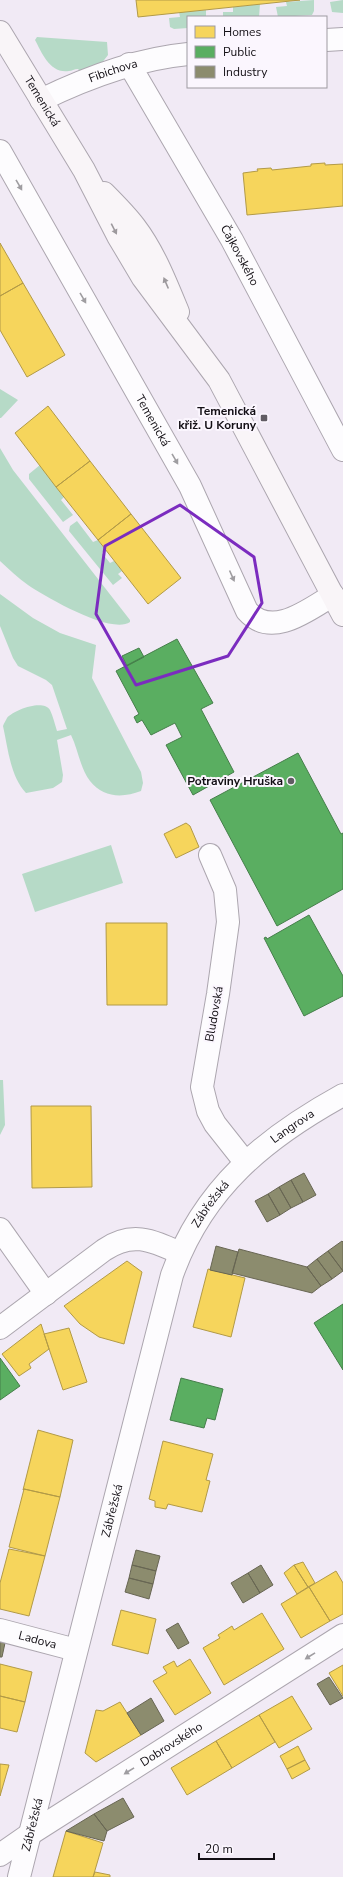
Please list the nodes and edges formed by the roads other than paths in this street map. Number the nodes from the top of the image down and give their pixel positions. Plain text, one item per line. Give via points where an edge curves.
1 (0, 32) edge
2 (343, 39) edge
3 (327, 40) edge
4 (187, 54) edge
5 (128, 64) junction
6 (41, 100) junction
7 (0, 151) edge
8 (343, 450) edge
9 (333, 595) junction
10 (343, 615) edge
11 (210, 855) dead end
12 (343, 1095) edge
13 (244, 1162) junction
14 (0, 1229) edge
15 (180, 1253) junction
16 (46, 1294) junction
17 (0, 1328) edge
18 (0, 1630) edge
19 (343, 1635) edge
20 (76, 1650) junction
21 (30, 1834) junction
22 (0, 1855) edge
23 (19, 1877) edge

1 - 6 street, Temenická
2 - 3 street
4 - 5 street, Fibichova via 163,56
5 - 6 street, Fibichova
5 - 8 street, Čajkovského via 232,240
6 - 9 street, Temenická via 84,170 143,278 219,380
7 -> 9 street, Temenická via 190,486 253,618 266,624 281,623
9 - 10 street, Temenická
11 - 13 street, Bludovská via 225,890 228,922 202,1087 208,1111 215,1124
12 - 13 street, Langrova via 290,1126
13 - 15 street, Zábřežská via 209,1206
14 - 16 street
15 - 16 street via 144,1239 122,1240 104,1250
15 - 20 street, Zábřežská
16 - 17 street
18 - 20 street, Ladova
19 -> 21 street, Dobrovského
20 - 21 street, Zábřežská
21 - 22 street, Dobrovského
21 - 23 street, Zábřežská

